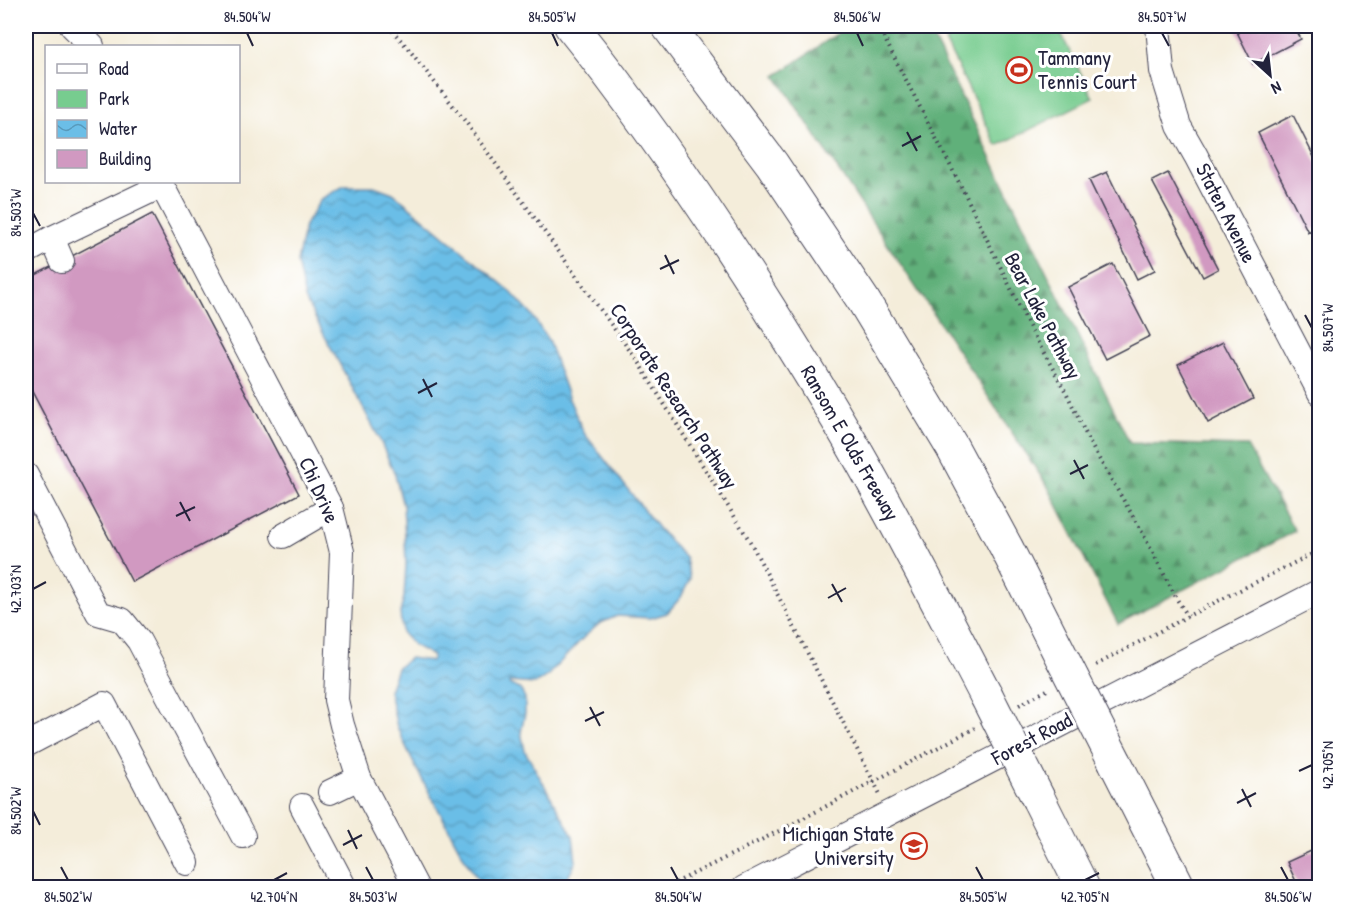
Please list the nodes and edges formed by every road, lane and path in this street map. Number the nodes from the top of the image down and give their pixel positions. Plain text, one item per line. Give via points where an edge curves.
1 (72, 26) edge
2 (388, 26) edge
3 (571, 26) edge
4 (668, 26) edge
5 (878, 26) edge
6 (1158, 26) edge
7 (91, 45) edge
8 (160, 184) edge
9 (52, 238) junction
10 (26, 252) edge
11 (62, 261) dead end
12 (1320, 393) edge
13 (26, 475) edge
14 (332, 508) junction
15 (283, 536) dead end
16 (1320, 550) edge
17 (1320, 591) edge
18 (1188, 616) junction
19 (1094, 666) dead end
20 (1057, 673) junction
21 (998, 703) junction
22 (978, 726) dead end
23 (26, 745) edge
24 (359, 778) junction
25 (873, 781) junction
26 (330, 792) dead end
27 (302, 806) dead end
28 (890, 813) junction
29 (243, 836) dead end
30 (187, 863) dead end
31 (345, 888) edge
32 (417, 888) edge
33 (665, 888) edge
34 (744, 888) edge
35 (1083, 888) edge
36 (1179, 888) edge

1 - 7 street
2 - 25 path, Corporate Research Pathway via 465,121 638,362 751,543
3 - 21 highway, Ransom E Olds Freeway via 686,180 797,353
4 - 20 highway via 772,164 863,300 952,447 1006,547
5 - 18 path, Bear Lake Pathway via 1091,445
6 - 12 street, Staten Avenue via 1162,71 1179,126
8 - 9 street
8 - 14 street, Chi Drive
9 - 10 street
9 - 11 street
13 - 29 street via 98,613 122,620 139,641
14 - 15 street
14 - 24 street, Chi Drive via 342,552 336,700
16 - 18 path
17 - 28 street, Forest Road
18 - 19 path
20 - 21 path
20 - 36 highway, bridge via 1115,762
21 - 35 highway, Ransom E Olds Freeway, bridge via 1039,800
22 - 25 path
23 - 30 street via 104,704
24 - 26 street
24 - 32 street, Chi Drive
25 - 28 path, Corporate Research Pathway
25 - 33 path
27 - 31 street
28 - 34 street, Forest Road

